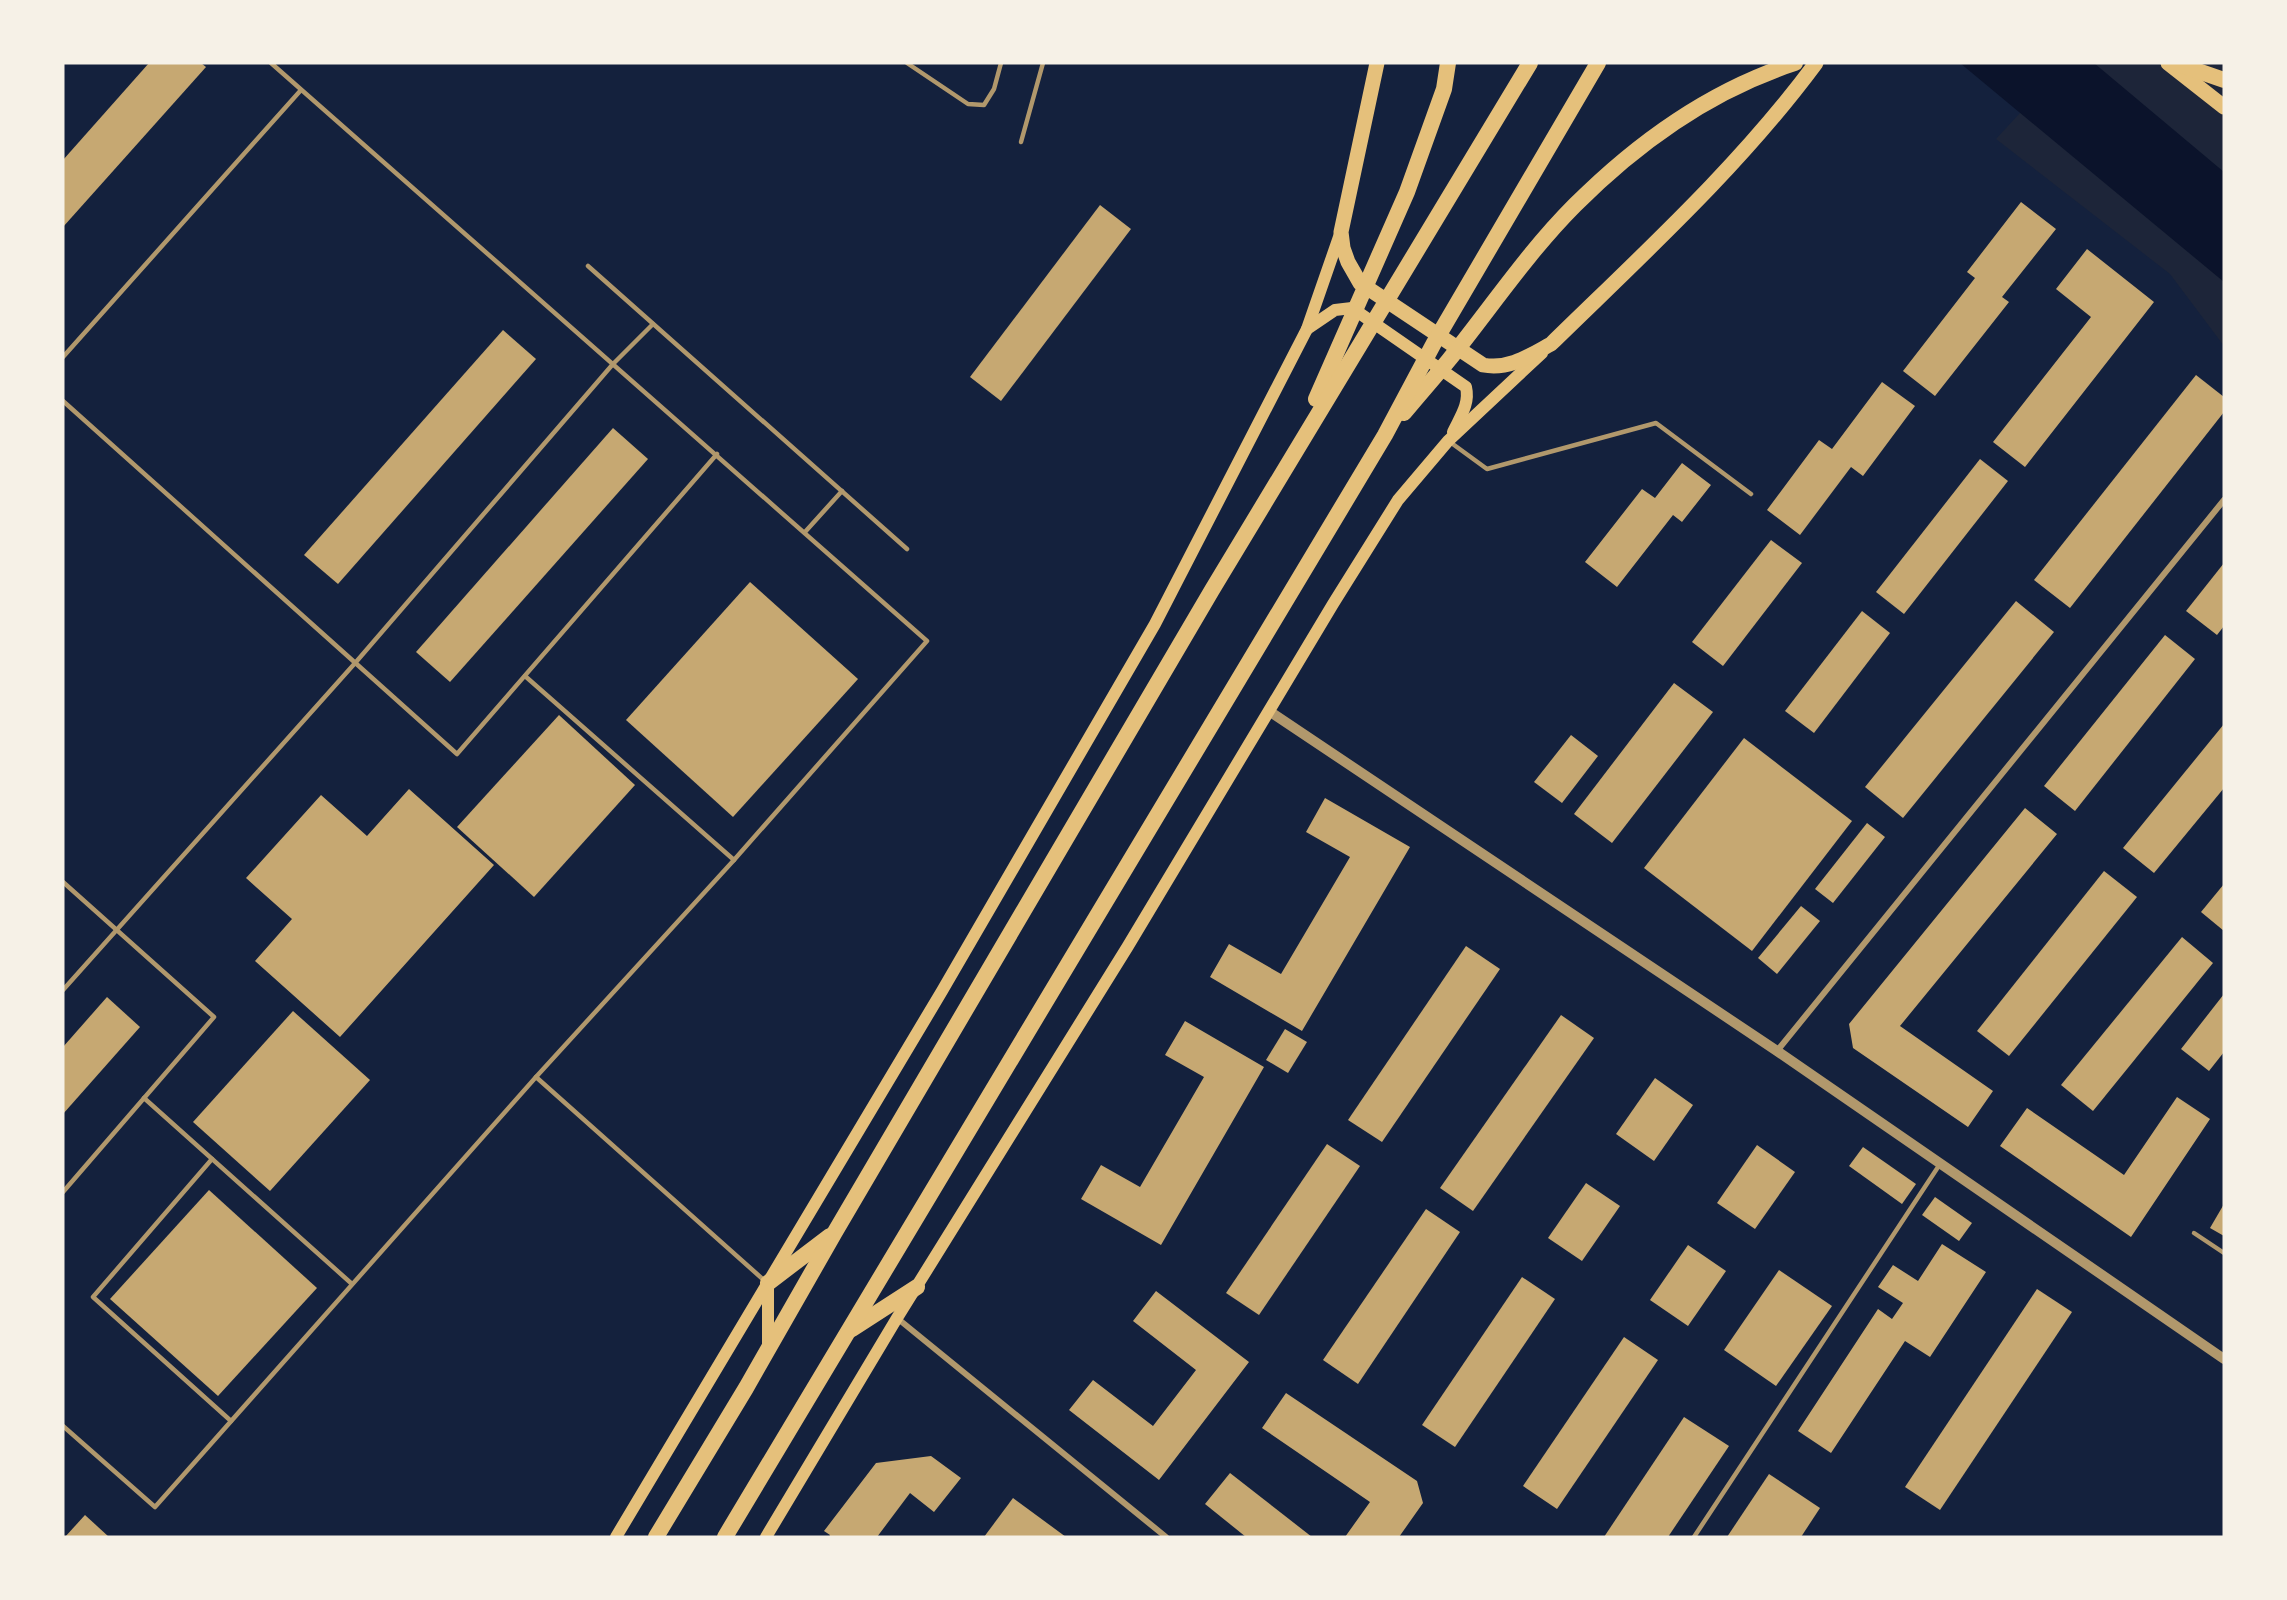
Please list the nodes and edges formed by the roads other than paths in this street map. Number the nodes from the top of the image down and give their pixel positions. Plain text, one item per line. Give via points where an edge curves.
1 (271, 63) edge
2 (908, 63) edge
3 (1001, 63) edge
4 (1043, 63) edge
5 (1377, 63) edge
6 (1448, 63) edge
7 (1530, 63) edge
8 (1598, 63) edge
9 (1795, 63) edge
10 (1816, 63) edge
11 (2168, 63) edge
12 (2175, 63) edge
13 (2224, 80) edge
14 (301, 90) junction
15 (2224, 107) edge
16 (1021, 142) dead end
17 (1341, 232) junction
18 (588, 266) dead end
19 (653, 324) junction
20 (1307, 329) junction
21 (1551, 344) junction
22 (63, 357) edge
23 (613, 364) junction
24 (63, 401) edge
25 (1385, 435) junction
26 (1448, 441) junction
27 (717, 454) junction
28 (1289, 462) junction
29 (842, 491) junction
30 (1752, 494) dead end
31 (2224, 500) edge
32 (804, 532) junction
33 (907, 549) dead end
34 (356, 663) junction
35 (525, 676) junction
36 (1269, 711) junction
37 (734, 860) junction
38 (63, 882) edge
39 (116, 930) junction
40 (63, 990) edge
41 (1777, 1051) junction
42 (536, 1077) junction
43 (144, 1098) junction
44 (212, 1159) junction
45 (1940, 1164) junction
46 (63, 1192) edge
47 (835, 1232) junction
48 (2194, 1233) dead end
49 (2224, 1253) edge
50 (768, 1283) junction
51 (352, 1284) junction
52 (917, 1287) junction
53 (897, 1318) junction
54 (849, 1331) junction
55 (768, 1351) junction
56 (2224, 1359) edge
57 (231, 1421) junction
58 (63, 1426) edge
59 (616, 1537) edge
60 (656, 1537) edge
61 (725, 1537) edge
62 (766, 1537) edge
63 (1166, 1537) edge
64 (1694, 1537) edge

1 - 14 lane
2 - 3 lane via 968,104 984,105 994,89
4 - 16 lane
5 - 17 main road
6 - 28 highway via 1444,89 1407,192
7 - 28 highway
8 - 25 highway via 1434,343
9 - 25 highway via 1760,75 1690,113 1652,138 1575,205
10 - 21 main road via 1724,174
11 - 15 main road
12 - 13 highway
14 - 22 lane
14 - 23 lane
17 - 20 main road
17 - 21 main road via 1348,262 1360,283 1483,365 1496,368
18 - 19 lane
19 - 23 lane
19 - 29 lane
20 - 26 main road via 1335,310 1352,308 1466,387 1466,406
20 - 50 main road via 1155,624
21 - 26 main road
23 - 27 lane
23 - 34 lane
24 - 34 lane
25 - 54 highway
26 - 30 lane via 1487,469 1656,423
26 - 36 main road via 1398,500
27 - 32 lane
27 - 35 lane
28 - 47 highway
29 - 32 lane
29 - 33 lane
31 - 41 street
32 - 37 lane via 927,641
34 - 35 lane via 457,754
34 - 39 lane
35 - 37 lane
36 - 41 street
36 - 52 main road
37 - 42 lane
38 - 39 lane
39 - 40 lane
39 - 43 lane via 214,1017
41 - 45 street
42 - 50 lane
42 - 51 lane
43 - 44 lane
43 - 46 lane
44 - 51 lane
44 - 57 lane via 93,1297
45 - 56 street
45 - 64 lane
47 - 50 highway
47 - 55 highway
48 - 49 lane
50 - 55 main road
50 - 59 main road
51 - 57 lane
52 - 53 main road
52 - 54 highway
53 - 62 main road
53 - 63 street
54 - 61 highway
55 - 60 highway
57 - 58 lane via 154,1507

